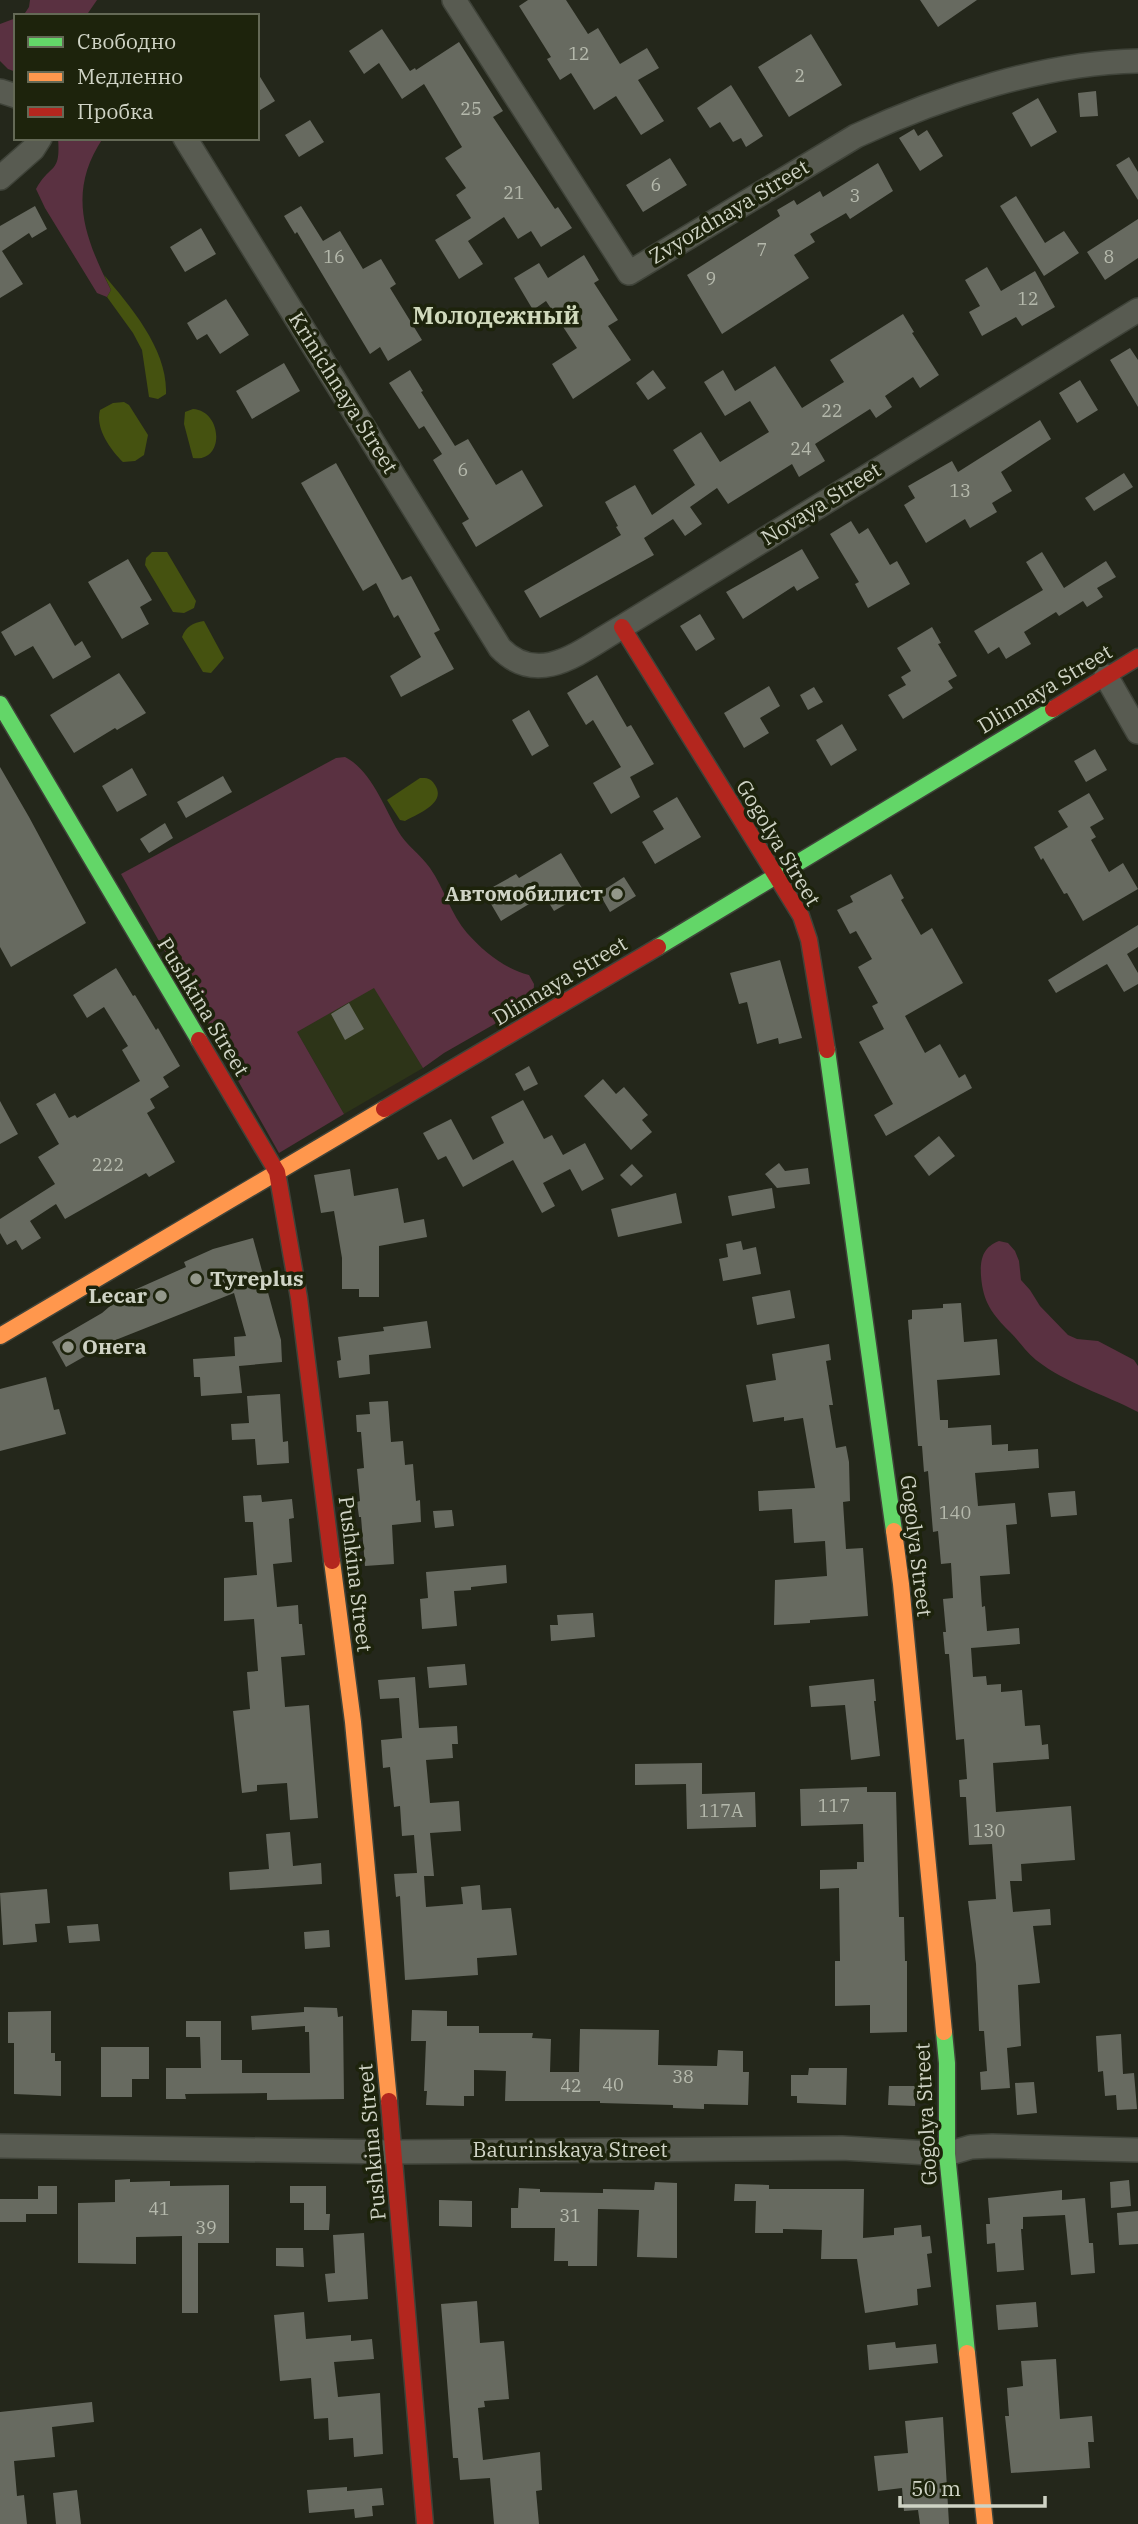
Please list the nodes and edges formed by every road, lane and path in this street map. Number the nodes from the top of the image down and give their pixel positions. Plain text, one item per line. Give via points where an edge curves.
1 (454, 0) edge
2 (1138, 61) edge
3 (39, 140) edge
4 (186, 140) edge
5 (0, 178) edge
6 (1138, 310) edge
7 (622, 627) junction
8 (500, 648) joint
9 (1138, 657) edge
10 (1106, 676) junction
11 (0, 704) edge
12 (1138, 732) edge
13 (775, 878) junction
14 (276, 1172) junction
15 (3, 1327) edge
16 (0, 2146) edge
17 (1138, 2150) edge
18 (394, 2152) junction
19 (947, 2154) junction
20 (425, 2524) edge
21 (985, 2524) edge

1 - 2 street, Zvyozdnaya Street via 629,273 856,136 889,121 1023,77
3 - 5 street
4 - 8 street, Krinichnaya Street
6 - 7 street, Novaya Street
7 - 8 street, Novaya Street via 556,665 516,662
7 - 13 street, Gogolya Street
9 - 10 street, Dlinnaya Street
10 - 12 street
10 - 13 street, Dlinnaya Street
11 - 14 street, Pushkina Street
13 - 14 street, Dlinnaya Street
13 - 19 street, Gogolya Street via 801,916 821,1006 901,1584 947,2063
14 - 15 street, Dlinnaya Street
14 - 18 street, Pushkina Street via 299,1298 353,1722
16 - 18 street, Baturinskaya Street
17 - 19 street, Baturinskaya Street via 992,2146
18 - 19 street, Baturinskaya Street via 842,2148
18 - 20 street, Pushkina Street
19 - 21 street, Gogolya Street

